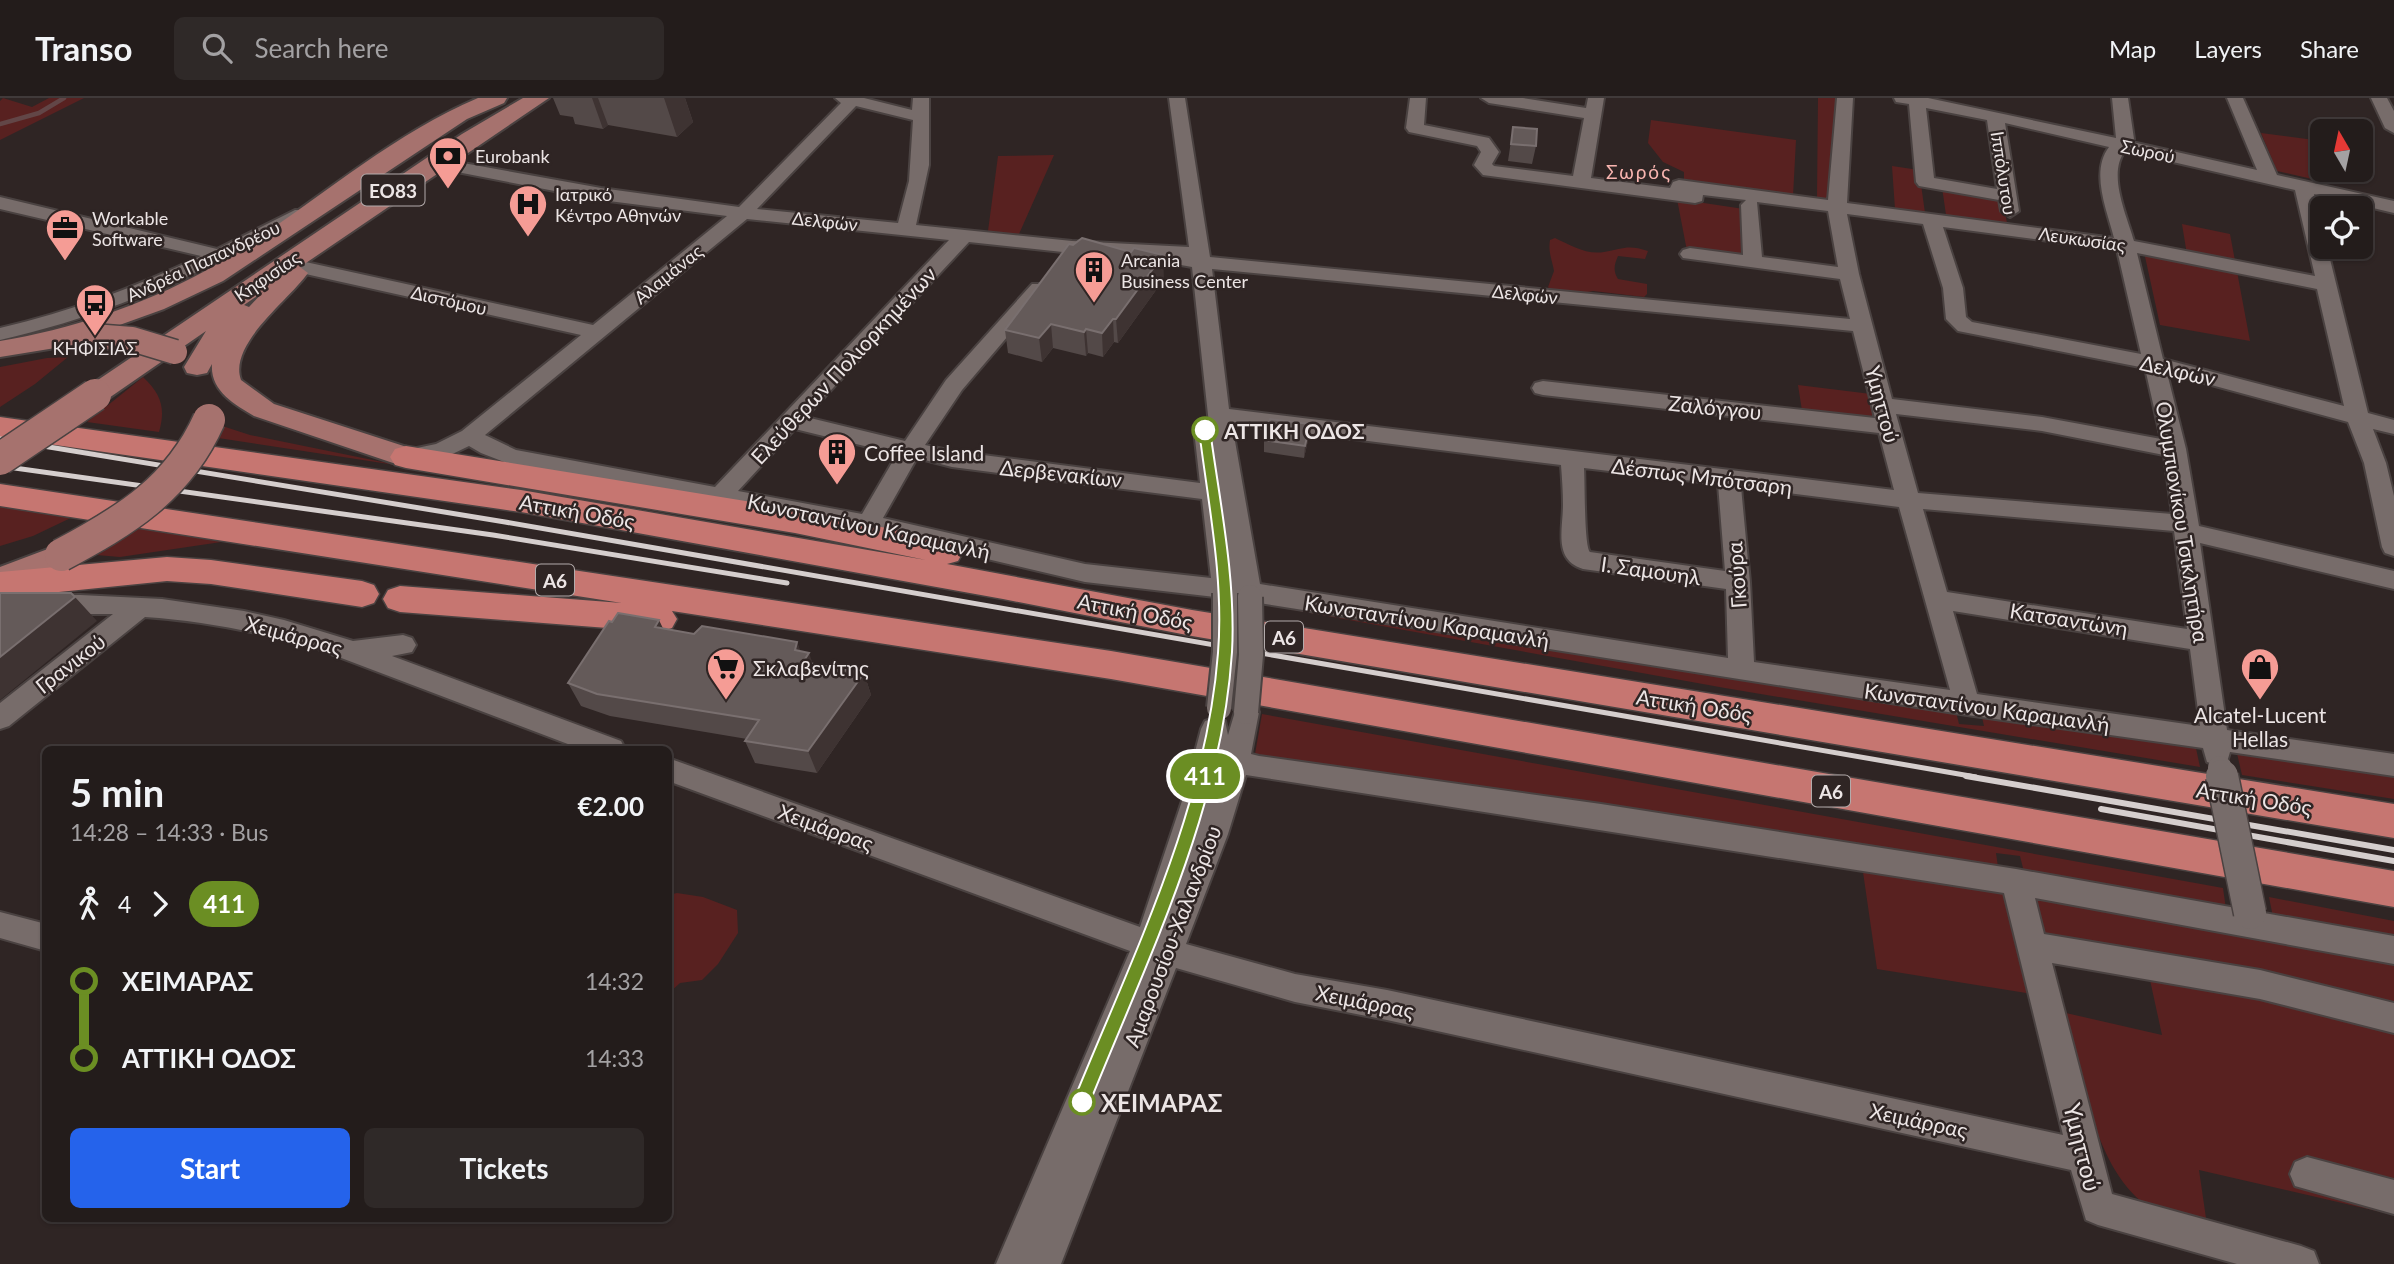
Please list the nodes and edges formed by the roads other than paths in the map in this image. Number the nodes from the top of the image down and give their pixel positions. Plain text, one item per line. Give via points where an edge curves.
1 (496, 98) edge
2 (510, 98) edge
3 (538, 98) edge
4 (1165, 98) edge
5 (1177, 98) edge
6 (1418, 98) edge
7 (1489, 98) edge
8 (1845, 98) edge
9 (2120, 98) edge
10 (2235, 98) edge
11 (2379, 98) edge
12 (848, 99) edge
13 (1919, 100) edge
14 (1595, 106) edge
15 (921, 107) edge
16 (1995, 116) junction
17 (2394, 128) edge
18 (2122, 146) junction
19 (452, 166) junction
20 (2269, 178) junction
21 (1581, 182) junction
22 (2303, 185) junction
23 (1679, 195) junction
24 (2008, 196) junction
25 (0, 203) edge
26 (323, 204) junction
27 (1751, 205) junction
28 (2394, 207) edge
29 (743, 213) junction
30 (1838, 213) junction
31 (1931, 220) junction
32 (905, 230) junction
33 (2012, 230) junction
34 (964, 236) junction
35 (2125, 245) junction
36 (1072, 247) junction
37 (1690, 254) dead end
38 (220, 255) junction
39 (1194, 257) junction
40 (1753, 262) junction
41 (301, 267) junction
42 (1849, 274) junction
43 (2324, 284) junction
44 (1862, 326) junction
45 (597, 332) junction
46 (0, 334) edge
47 (55, 339) junction
48 (0, 342) edge
49 (0, 349) edge
50 (2156, 363) junction
51 (194, 365) junction
52 (1543, 388) dead end
53 (85, 392) junction
54 (1882, 405) junction
55 (210, 412) junction
56 (1219, 415) junction
57 (2358, 418) junction
58 (790, 421) junction
59 (0, 427) edge
60 (1888, 427) junction
61 (2394, 428) edge
62 (470, 436) junction
63 (0, 439) edge
64 (2175, 449) junction
65 (910, 451) junction
66 (406, 457) junction
67 (0, 459) edge
68 (1572, 460) junction
69 (1729, 479) junction
70 (1210, 492) junction
71 (721, 494) junction
72 (0, 495) edge
73 (1910, 500) junction
74 (867, 523) junction
75 (2188, 528) junction
76 (2394, 547) edge
77 (0, 579) edge
78 (2394, 580) edge
79 (1738, 582) junction
80 (0, 585) edge
81 (1237, 593) junction
82 (362, 594) dead end
83 (400, 599) dead end
84 (1936, 599) junction
85 (0, 603) edge
86 (44, 603) joint
87 (139, 608) junction
88 (1192, 623) junction
89 (2202, 640) junction
90 (402, 645) dead end
91 (351, 650) junction
92 (1741, 670) junction
93 (1967, 705) junction
94 (1237, 712) junction
95 (0, 718) edge
96 (2215, 741) junction
97 (603, 746) edge
98 (1236, 761) junction
99 (2394, 765) edge
100 (672, 770) edge
101 (2394, 821) edge
102 (2016, 882) junction
103 (2394, 889) edge
104 (2251, 918) junction
105 (0, 925) edge
106 (42, 937) edge
107 (2033, 946) junction
108 (1158, 948) junction
109 (2394, 950) edge
110 (2394, 1018) edge
111 (2084, 1156) junction
112 (2307, 1174) dead end
113 (2394, 1197) edge
114 (2098, 1208) joint
115 (1014, 1264) edge
116 (1042, 1264) edge
117 (2301, 1264) edge

1 - 26 main road via 459,114
2 - 53 main road, Κηφισίας / ΕΟ83 via 358,198
3 - 19 main road via 526,113
3 - 53 main road, Κηφισίας / ΕΟ83
4 - 39 street, Αμαρουσίου-Χαλανδρίου
5 - 39 street, Αμαρουσίου-Χαλανδρίου
6 - 21 street, Λευκωσίας via 1416,128 1483,142 1490,152 1485,169
7 - 14 street
8 - 30 street, Υμηττού
9 - 18 street, Ολυμπιονίκου Τσικλητήρα via 2126,139
10 - 20 street
11 - 17 street
12 - 15 street
12 - 29 street, Αλαμάνας
13 - 16 street, Σωρού
13 - 24 street via 1926,182
14 - 21 street
15 - 32 street via 918,187
16 - 18 street, Σωρού
16 - 24 street, Ιππόλυτου
18 - 20 street, Σωρού
18 - 35 street, Ολυμπιονίκου Τσικλητήρα via 2108,167
19 - 29 street, Δελφών via 601,194
19 - 41 main road
20 - 22 street, Σωρού
21 - 23 street, Λευκωσίας
22 - 28 street, Σωρού
22 - 43 street
23 - 27 street, Λευκωσίας
23 - 30 street via 1679,186
24 - 33 street, Ιππόλυτου
25 - 38 street
26 - 38 street, Ανδρέα Παπανδρέου
26 - 47 main road via 252,253 186,290
27 - 30 street, Λευκωσίας
27 - 40 street
29 - 32 street, Δελφών
29 - 45 street, Αλαμάνας
30 - 31 street, Λευκωσίας
30 - 42 street, Υμηττού
31 - 33 street, Λευκωσίας
31 - 50 street, Δελφών via 1960,324 1972,330
32 - 34 street, Δελφών
33 - 35 street, Λευκωσίας
34 - 36 street, Δελφών
34 - 58 street, Ελεύθερων Πολιορκημένων
35 - 43 street, Λευκωσίας
35 - 50 street, Ολυμπιονίκου Τσικλητήρα
36 - 39 street, Δελφών
36 - 65 street via 954,385
37 - 40 street
38 - 46 street, Ανδρέα Παπανδρέου via 126,299
39 - 44 street, Δελφών
39 - 56 street, Αμαρουσίου-Χαλανδρίου
39 - 70 street, Αμαρουσίου-Χαλανδρίου
40 - 42 street
41 - 45 street, Διστόμου
41 - 51 main road via 232,319
41 - 66 main road via 236,341 224,372 229,385 264,410
42 - 44 street, Υμηττού
43 - 57 street
44 - 54 street, Υμηττού
45 - 62 street, Αλαμάνας
47 - 48 main road
47 - 49 main road
47 - 51 main road, bridge via 115,337 148,342 176,352
50 - 57 street, Δελφών
50 - 64 street, Ολυμπιονίκου Τσικλητήρα
51 - 55 main road via 208,385
52 - 60 street, Ζαλόγγου
53 - 63 main road, Κηφισίας / ΕΟ83
53 - 67 main road, Κηφισίας / ΕΟ83, bridge
54 - 60 street, Υμηττού
54 - 64 street via 2033,423
55 - 66 main road via 274,433
55 - 77 main road, bridge via 188,461 160,491 127,517 61,555
56 - 68 street, Δέσπως Μπότσαρη
56 - 81 street, Αμαρουσίου-Χαλανδρίου
57 - 61 street, Δελφών
57 - 76 street via 2375,463
58 - 65 street, Δερβενακίων
58 - 71 street, Ελεύθερων Πολιορκημένων
59 - 88 highway, Αττική Οδός / Α6 via 521,501
60 - 73 street, Υμηττού
62 - 66 street, Αλαμάνας via 441,451
62 - 71 street, Κωνσταντίνου Καραμανλή via 512,457
64 - 75 street, Ολυμπιονίκου Τσικλητήρα
65 - 70 street, Δερβενακίων
65 - 74 street
66 - 88 highway via 894,540 1013,568
68 - 69 street, Δέσπως Μπότσαρη
68 - 79 street, Ι. Σαμουηλ via 1573,546 1583,560
69 - 73 street, Δέσπως Μπότσαρη
69 - 79 street, Γκούρα
70 - 81 street, Αμαρουσίου-Χαλανδρίου via 1223,566
71 - 74 street, Κωνσταντίνου Καραμανλή
72 - 94 highway, Α6 via 1111,665
73 - 75 street, Δέσπως Μπότσαρη
73 - 84 street, Υμηττού
74 - 81 street, Κωνσταντίνου Καραμανλή via 1059,568
75 - 78 street, Δέσπως Μπότσαρη
75 - 89 street, Ολυμπιονίκου Τσικλητήρα
79 - 92 street, Γκούρα
80 - 82 highway via 167,569
81 - 92 street, Κωνσταντίνου Καραμανλή
81 - 94 street, Αμαρουσίου-Χαλανδρίου, bridge via 1251,655
83 - 94 highway via 643,617 1177,687
84 - 89 street, Κατσαντώνη
84 - 93 street, Υμηττού
85 - 86 main road
86 - 87 street, Χειμάρρας
87 - 91 street, Χειμάρρας via 261,624
87 - 95 street, Γρανικού
88 - 101 highway, Αττική Οδός / Α6
89 - 96 street, Ολυμπιονίκου Τσικλητήρα
90 - 91 street
91 - 97 street, Χειμάρρας
92 - 93 street, Κωνσταντίνου Καραμανλή
93 - 96 street, Κωνσταντίνου Καραμανλή
94 - 98 street, Αμαρουσίου-Χαλανδρίου
94 - 98 street via 1216,744
94 - 103 highway, Α6
94 - 108 street, Αμαρουσίου-Χαλανδρίου via 1205,776
96 - 99 street, Κωνσταντίνου Καραμανλή
96 - 104 street, Ολυμπιονίκου Τσικλητήρα, bridge
98 - 102 street
98 - 108 street, Αμαρουσίου-Χαλανδρίου via 1214,834
100 - 108 street, Χειμάρρας
102 - 104 street
102 - 107 street, Υμηττού
104 - 109 street
105 - 106 street
107 - 110 street via 2259,983
107 - 111 street, Υμηττού
108 - 111 street, Χειμάρρας via 1295,988
108 - 115 street, Αμαρουσίου-Χαλανδρίου
108 - 116 street, Αμαρουσίου-Χαλανδρίου
111 - 114 street, Υμηττού
112 - 113 street
114 - 117 street, Υμηττού

